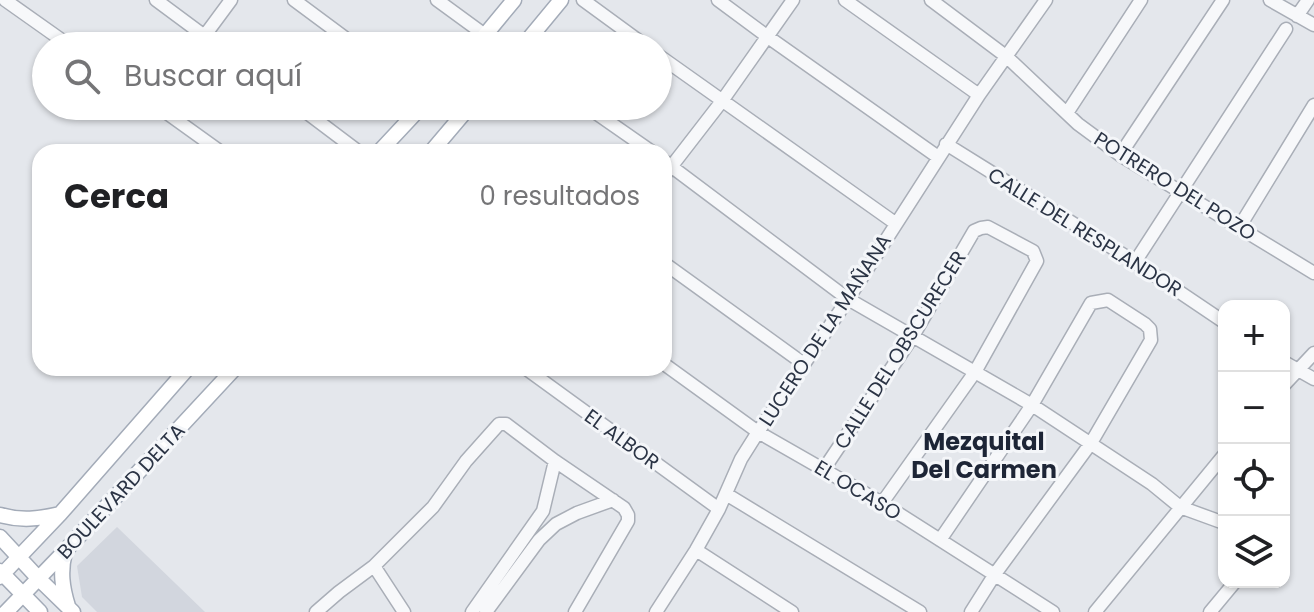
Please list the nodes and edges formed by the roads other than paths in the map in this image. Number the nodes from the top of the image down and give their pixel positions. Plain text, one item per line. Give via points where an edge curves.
1 (5, 0) edge
2 (156, 0) edge
3 (231, 0) edge
4 (294, 0) edge
5 (437, 0) edge
6 (514, 0) edge
7 (561, 0) edge
8 (583, 0) edge
9 (718, 0) edge
10 (793, 0) edge
11 (845, 0) edge
12 (931, 0) edge
13 (1046, 0) edge
14 (1141, 0) edge
15 (1223, 0) edge
16 (1270, 0) edge
17 (1308, 0) edge
18 (1297, 16) junction
19 (1314, 25) edge
20 (1286, 29) dead end
21 (50, 32) edge
22 (190, 32) edge
23 (207, 32) edge
24 (337, 32) edge
25 (471, 32) edge
26 (488, 32) edge
27 (535, 32) edge
28 (627, 32) edge
29 (768, 37) junction
30 (1007, 57) junction
31 (672, 65) edge
32 (979, 95) junction
33 (722, 101) junction
34 (1314, 105) edge
35 (1067, 113) junction
36 (176, 120) edge
37 (317, 120) edge
38 (409, 120) edge
39 (458, 120) edge
40 (606, 120) edge
41 (210, 144) edge
42 (348, 144) edge
43 (386, 144) edge
44 (438, 144) edge
45 (641, 144) edge
46 (946, 144) junction
47 (1120, 155) junction
48 (938, 157) junction
49 (672, 162) edge
50 (672, 172) edge
51 (1180, 192) junction
52 (895, 223) junction
53 (1240, 226) junction
54 (1314, 253) edge
55 (1135, 262) junction
56 (672, 269) edge
57 (1309, 269) edge
58 (848, 299) junction
59 (1218, 318) edge
60 (913, 336) junction
61 (1314, 353) edge
62 (804, 364) junction
63 (1290, 366) edge
64 (672, 370) edge
65 (1297, 370) junction
66 (975, 372) junction
67 (181, 376) edge
68 (219, 376) edge
69 (227, 376) edge
70 (538, 376) edge
71 (1290, 378) edge
72 (1314, 379) edge
73 (216, 388) junction
74 (1032, 405) junction
75 (758, 432) junction
76 (1091, 443) junction
77 (555, 461) junction
78 (1218, 462) edge
79 (824, 469) junction
80 (726, 494) junction
81 (613, 500) junction
82 (882, 503) junction
83 (1180, 507) junction
84 (719, 509) junction
85 (543, 511) junction
86 (60, 514) junction
87 (0, 515) edge
88 (1218, 521) edge
89 (556, 524) junction
90 (0, 537) edge
91 (940, 540) junction
92 (696, 550) junction
93 (65, 551) junction
94 (19, 558) junction
95 (374, 566) junction
96 (1, 574) edge
97 (995, 574) junction
98 (39, 579) junction
99 (1230, 588) edge
100 (23, 595) junction
101 (70, 609) edge
102 (6, 612) edge
103 (40, 612) edge
104 (316, 612) edge
105 (404, 612) edge
106 (472, 612) edge
107 (486, 612) edge
108 (575, 612) edge
109 (656, 612) edge
110 (792, 612) edge
111 (920, 612) edge
112 (971, 612) edge
113 (1053, 612) edge
114 (1095, 612) edge
115 (1210, 612) edge

1 - 21 street
2 - 22 street
3 - 23 street
4 - 24 street
5 - 25 street
6 - 26 main road
7 - 27 main road
8 - 28 street
9 - 29 street
10 - 29 street
11 - 32 street
12 - 30 street, POTRERO DEL POZO
13 - 30 street, LUCERO DE LA MAÑANA
14 - 35 street
15 - 47 street
16 - 18 street
17 - 18 street
18 - 19 street
20 - 51 street
29 - 33 street
29 - 48 street
30 - 32 street, LUCERO DE LA MAÑANA
30 - 35 street, POTRERO DEL POZO
31 - 33 street
32 - 46 street, LUCERO DE LA MAÑANA
33 - 49 street
33 - 52 street
34 - 53 street
35 - 47 street, POTRERO DEL POZO
36 - 41 street
37 - 42 street
38 - 43 main road
39 - 44 main road
40 - 45 street
46 - 48 street, LUCERO DE LA MAÑANA
46 - 55 street, CALLE DEL RESPLANDOR
47 - 51 street, POTRERO DEL POZO
48 - 52 street, LUCERO DE LA MAÑANA
50 - 58 street
51 - 53 street, POTRERO DEL POZO
51 - 55 street
52 - 58 street, LUCERO DE LA MAÑANA
53 - 57 street, POTRERO DEL POZO
54 - 57 street
55 - 59 street, CALLE DEL RESPLANDOR
56 - 62 street
58 - 60 street
58 - 62 street, LUCERO DE LA MAÑANA
60 - 66 street
60 - 66 street, CALLE DEL OBSCURECER via 974,231 988,227 1033,251 1037,261
60 - 79 street, CALLE DEL OBSCURECER
61 - 65 street
62 - 75 street, LUCERO DE LA MAÑANA
63 - 65 street
64 - 75 street, EL OCASO
65 - 71 street
65 - 72 street
66 - 74 street
66 - 82 street
67 - 86 main road, BOULEVARD DELTA
68 - 73 main road
69 - 73 main road, BOULEVARD DELTA
70 - 84 street, EL ALBOR
73 - 93 main road, BOULEVARD DELTA
74 - 76 street
74 - 76 street via 1091,303 1108,300 1145,324 1151,340
74 - 91 street
75 - 79 street, EL OCASO
75 - 80 street, LUCERO DE LA MAÑANA
76 - 83 street
76 - 97 street
77 - 81 street
77 - 85 street
77 - 95 street via 499,424 433,507
78 - 83 street
79 - 82 street, EL OCASO
80 - 84 street, LUCERO DE LA MAÑANA
80 - 111 street
81 - 89 street
81 - 108 street via 624,508 628,521
82 - 91 street, EL OCASO
83 - 88 street
83 - 114 street
84 - 92 street, LUCERO DE LA MAÑANA
85 - 89 street
85 - 106 street
86 - 87 main road via 29,520
86 - 94 main road, BOULEVARD DELTA
89 - 107 street
90 - 94 main road
91 - 97 street, EL OCASO
92 - 109 street, LUCERO DE LA MAÑANA
92 - 110 street
93 - 98 main road, BOULEVARD DELTA
93 - 101 main road via 63,590
94 - 96 main road, BOULEVARD DELTA
94 - 98 main road
95 - 104 street
95 - 105 street
96 - 100 main road
97 - 112 street
97 - 113 street, EL OCASO
98 - 100 main road, BOULEVARD DELTA
98 - 101 main road
99 - 115 street
100 - 102 main road, BOULEVARD DELTA
100 - 103 main road

